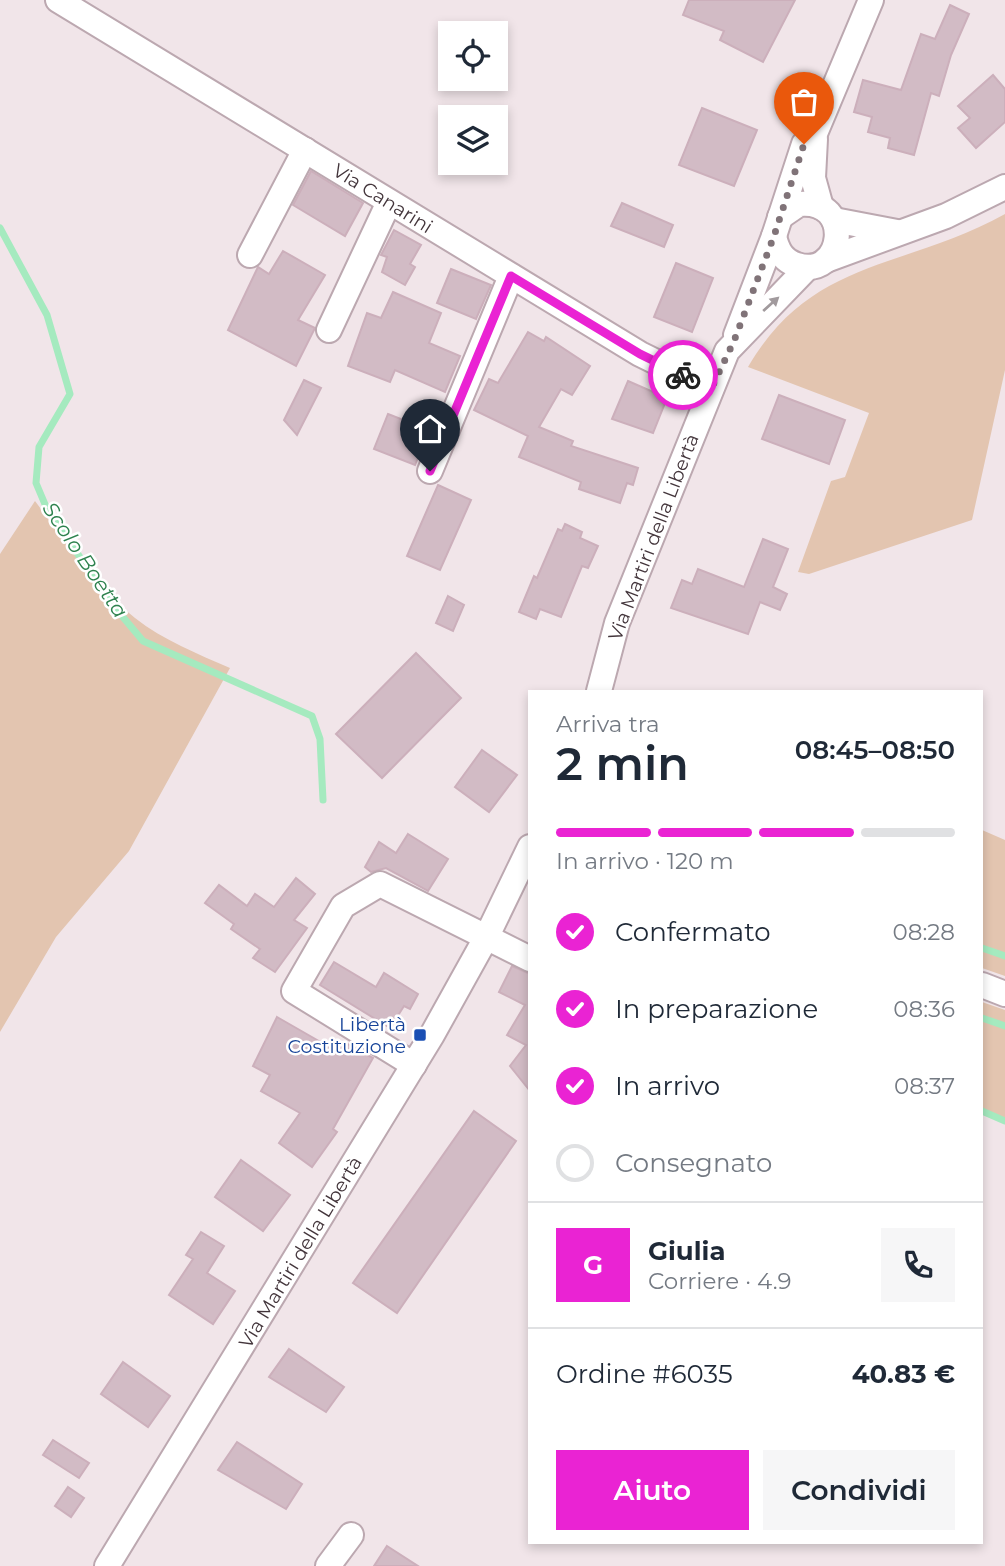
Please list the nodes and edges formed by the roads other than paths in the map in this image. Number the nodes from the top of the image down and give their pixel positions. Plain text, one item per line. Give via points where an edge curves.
1 (58, 0) edge
2 (872, 0) edge
3 (816, 131) junction
4 (305, 150) junction
5 (1005, 187) edge
6 (389, 202) junction
7 (828, 214) junction
8 (777, 227) junction
9 (898, 232) junction
10 (250, 255) dead end
11 (817, 263) junction
12 (511, 276) junction
13 (328, 330) dead end
14 (734, 341) junction
15 (711, 389) junction
16 (430, 471) dead end
17 (608, 657) junction
18 (599, 690) edge
19 (612, 690) edge
20 (527, 855) edge
21 (487, 936) junction
22 (528, 958) edge
23 (983, 985) edge
24 (1005, 994) edge
25 (414, 1065) junction
26 (351, 1535) dead end
27 (107, 1566) edge
28 (328, 1566) edge

1 - 4 street, Via Canarini
2 - 3 street, Via Martiri della Libertà
3 - 7 street, Via Martiri della Libertà via 813,178
3 - 8 street, Via Martiri della Libertà via 804,144
4 - 6 street, Via Canarini
4 - 10 street
5 - 9 street via 946,216
6 - 12 street, Via Canarini
6 - 13 street
7 - 8 street via 799,204
7 - 9 street
7 - 11 street, Via Martiri della Libertà via 837,241
8 - 11 street via 785,259
8 - 14 street, Via Martiri della Libertà
9 - 11 street
14 -> 11 street, Via Martiri della Libertà
12 - 15 street, Via Canarini via 640,354
12 - 16 street
14 - 15 street, Via Martiri della Libertà
15 - 17 street, Via Martiri della Libertà via 617,623
17 - 18 street, Via Martiri della Libertà
17 - 19 street, Via Martiri della Libertà
20 - 21 street, Via Martiri della Libertà
21 - 22 street
21 - 25 street, Via Martiri della Libertà
21 - 25 street via 380,884 343,906 294,991
23 - 24 street
25 - 27 street, Via Martiri della Libertà
26 - 28 street

